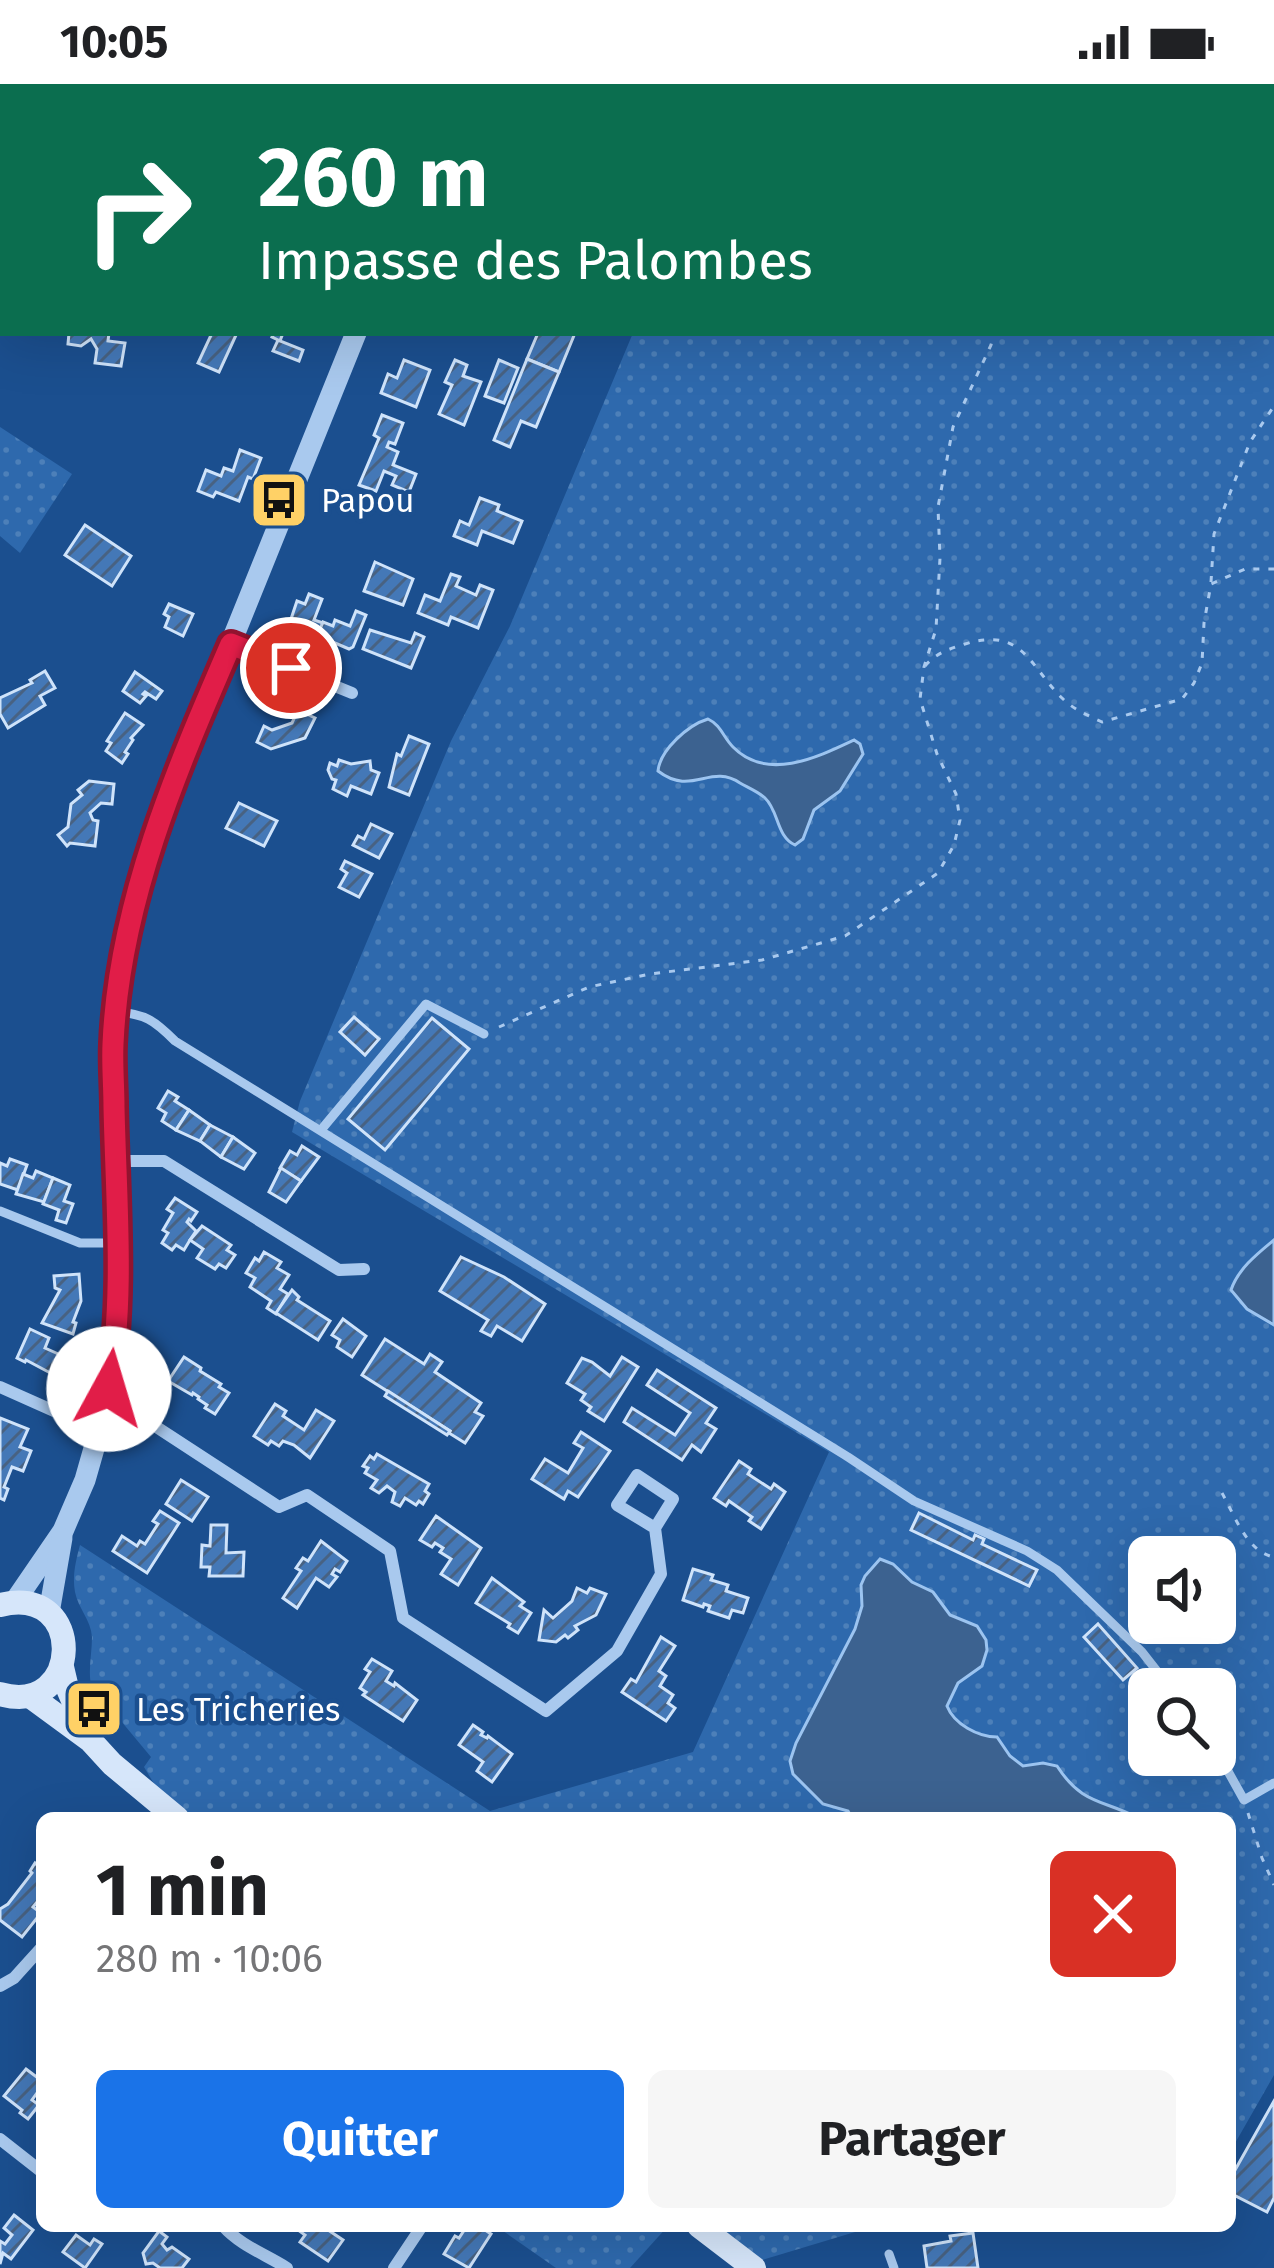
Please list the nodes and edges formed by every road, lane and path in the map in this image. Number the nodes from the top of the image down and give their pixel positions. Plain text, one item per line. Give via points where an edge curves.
1 (355, 336) edge
2 (993, 336) edge
3 (1274, 406) edge
4 (1274, 569) edge
5 (1211, 584) junction
6 (231, 644) junction
7 (924, 667) junction
8 (352, 693) dead end
9 (115, 1011) junction
10 (484, 1034) joint
11 (321, 1130) junction
12 (116, 1162) junction
13 (0, 1211) edge
14 (117, 1242) junction
15 (364, 1269) dead end
16 (0, 1387) edge
17 (109, 1396) junction
18 (102, 1426) junction
19 (1222, 1493) dead end
20 (655, 1528) junction
21 (64, 1531) junction
22 (1274, 1557) edge
23 (7, 1603) edge
24 (49, 1613) junction
25 (62, 1666) junction
26 (1155, 1668) edge
27 (9, 1696) edge
28 (90, 1740) junction
29 (1231, 1776) edge
30 (1274, 1783) edge
31 (1244, 1800) junction
32 (170, 1812) edge
33 (1274, 1885) edge
34 (36, 1954) edge
35 (0, 1986) edge
36 (0, 2139) edge
37 (36, 2167) edge
38 (231, 2232) edge
39 (418, 2232) edge
40 (707, 2232) edge
41 (889, 2254) dead end
42 (287, 2268) edge
43 (394, 2268) edge
44 (754, 2268) edge
45 (893, 2268) edge

1 - 6 street
2 - 7 path via 952,427 938,507 936,628
3 - 5 path via 1250,442 1214,534
4 - 5 path via 1245,569
5 - 7 path via 1202,663 1182,699 1102,722 1058,696 1032,659 985,638
6 - 8 street
6 - 9 street via 156,831
7 - 10 path via 920,699 960,820 938,872 845,936 762,960 589,987
9 - 11 lane via 156,1022
9 - 12 street
10 - 11 lane via 426,1004
11 - 26 lane via 914,1501 1028,1551
12 - 14 street
12 - 15 street via 164,1161 339,1270
13 - 14 lane via 80,1243
14 - 17 street
16 - 18 street
17 - 18 street
17 - 20 street via 279,1507 307,1495 390,1550 403,1618 546,1712 617,1651 661,1574
18 - 21 street
19 - 22 path via 1251,1544
20 - 20 street via 673,1499 638,1475 617,1505
21 - 23 street
21 - 24 street
23 - 24 main road
24 - 25 main road via 61,1628
25 - 27 main road via 50,1685
25 - 28 main road
27 - 28 main road
28 - 32 main road
29 - 31 lane
30 - 31 lane
31 - 33 path
34 - 35 street
36 - 37 street
38 - 42 street
39 - 43 street
40 - 44 main road
41 - 45 lane

